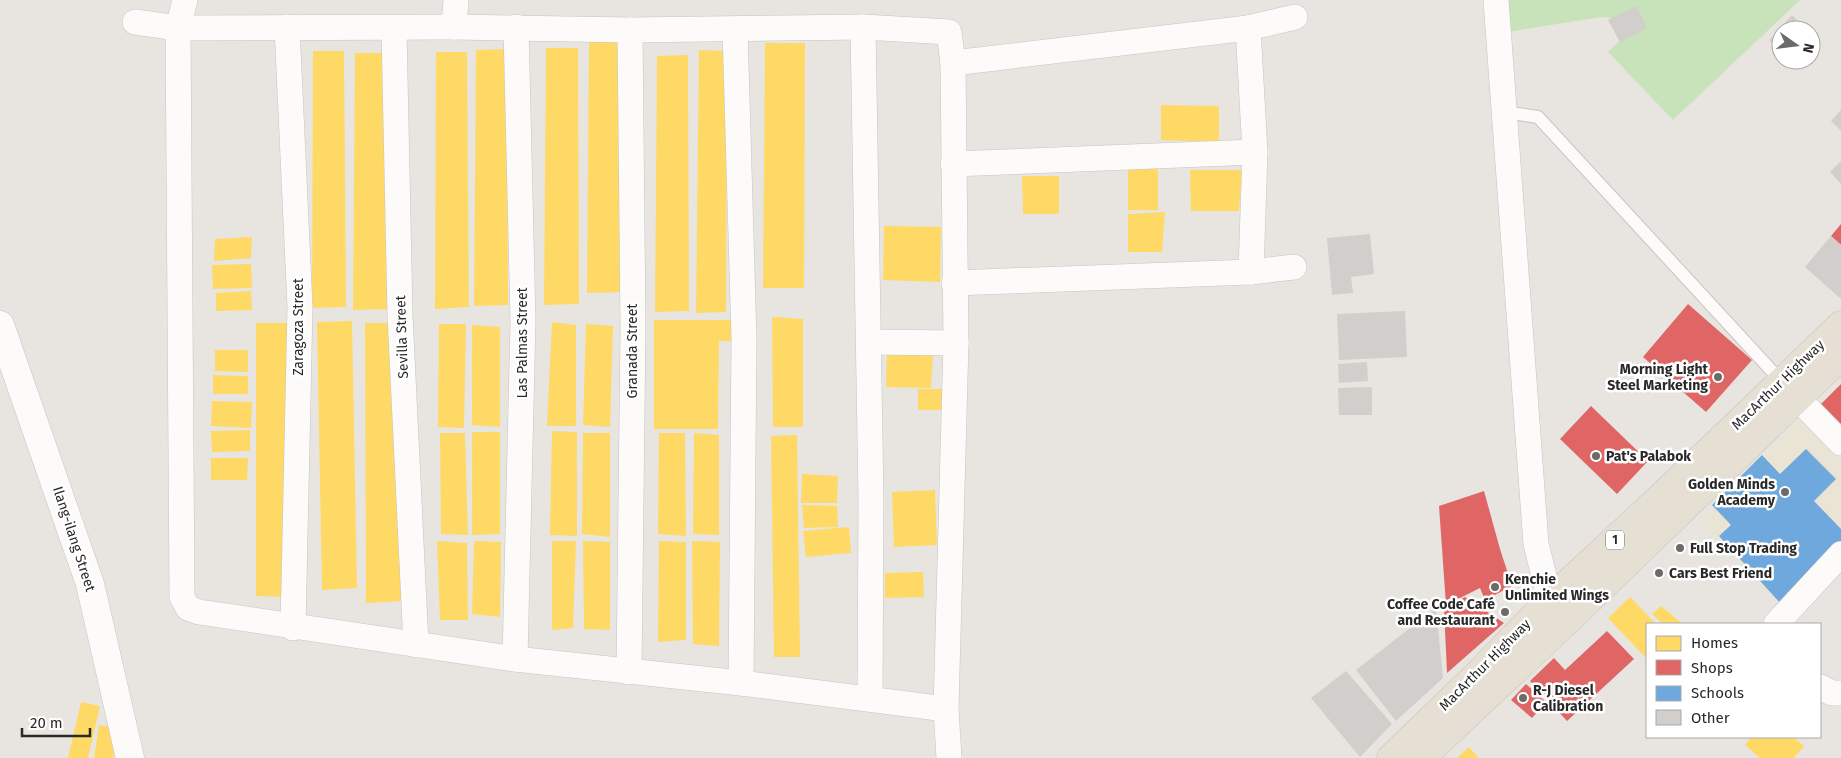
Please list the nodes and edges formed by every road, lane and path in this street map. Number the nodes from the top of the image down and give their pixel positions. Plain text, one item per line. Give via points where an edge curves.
1 (185, 0) edge
2 (456, 0) edge
3 (1496, 0) edge
4 (1295, 17) dead end
5 (135, 22) dead end
6 (287, 27) junction
7 (454, 27) junction
8 (516, 27) junction
9 (863, 27) junction
10 (178, 28) junction
11 (394, 28) junction
12 (1248, 28) junction
13 (735, 29) junction
14 (630, 30) junction
15 (953, 63) junction
16 (1505, 112) junction
17 (1256, 152) junction
18 (953, 164) junction
19 (1294, 267) dead end
20 (1251, 272) junction
21 (954, 283) junction
22 (1841, 324) edge
23 (0, 325) edge
24 (869, 342) junction
25 (956, 344) junction
26 (1841, 356) edge
27 (1789, 390) junction
28 (1841, 443) edge
29 (1841, 554) edge
30 (1550, 600) junction
31 (1570, 618) junction
32 (1777, 623) edge
33 (293, 628) junction
34 (416, 645) junction
35 (515, 659) junction
36 (629, 672) junction
37 (741, 683) junction
38 (1821, 688) edge
39 (1841, 693) edge
40 (870, 699) junction
41 (946, 709) junction
42 (130, 758) edge
43 (949, 758) edge
44 (1391, 758) edge
45 (1421, 758) edge

1 - 10 street
2 - 7 street
3 - 16 street
4 - 12 street
5 - 10 street
6 - 10 street
6 - 11 street
6 - 33 street, Zaragoza Street via 300,306
7 - 8 street
7 - 11 street
8 - 14 street
8 - 35 street, Las Palmas Street via 523,321
9 - 13 street
9 - 15 street via 949,32
9 - 24 street
10 - 33 street via 182,597 188,608 199,612
11 - 34 street, Sevilla Street via 400,315
12 - 15 street
12 - 17 street
13 - 14 street
13 - 37 street via 744,339
14 - 36 street, Granada Street via 633,327
15 - 18 street
16 - 27 lane via 1538,117
16 - 30 street via 1536,544
17 - 18 street
17 - 20 street
18 - 21 street
19 - 20 street
20 - 21 street
21 - 25 street
22 - 27 highway, MacArthur Highway / 1
23 - 42 street, Ilang-ilang Street via 90,584
24 - 25 street
24 - 40 street
25 - 41 street
26 - 27 highway, MacArthur Highway / 1
27 - 28 street
27 - 30 highway, MacArthur Highway / 1 via 1662,496
27 - 31 highway, MacArthur Highway / 1
29 - 32 street
30 - 31 street
30 - 44 highway, MacArthur Highway / 1
31 - 45 highway, MacArthur Highway / 1
33 - 34 street
34 - 35 street
35 - 36 street
36 - 37 street
37 - 40 street
38 - 39 street
40 - 41 street
41 - 43 street

